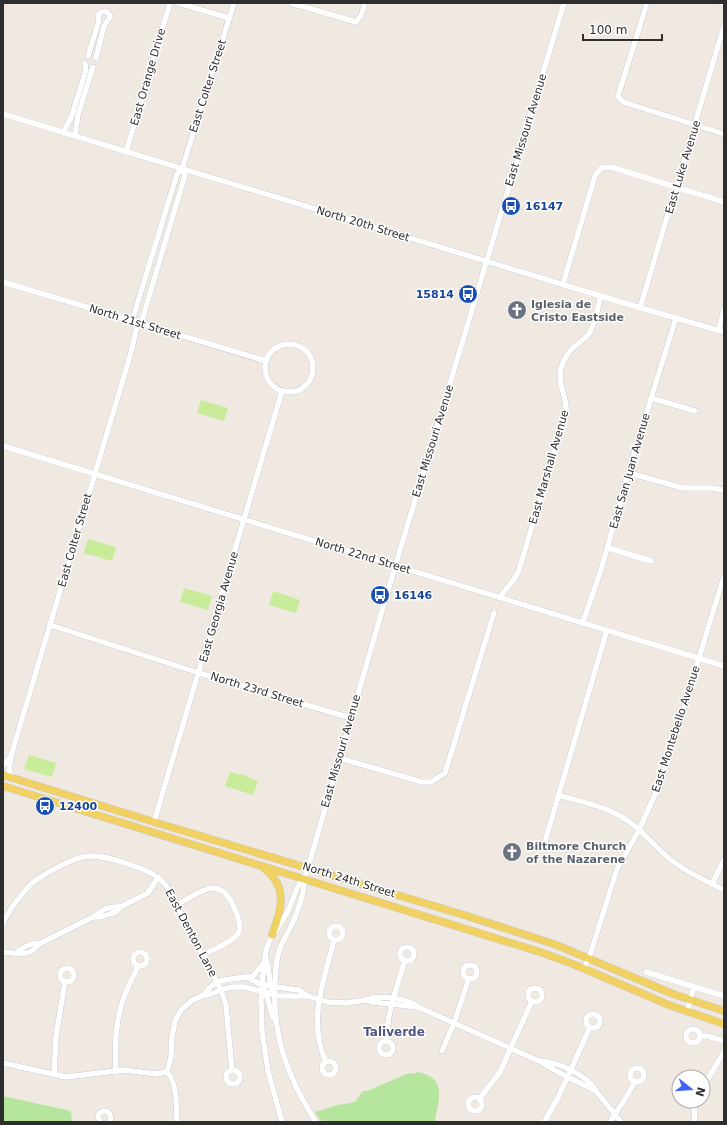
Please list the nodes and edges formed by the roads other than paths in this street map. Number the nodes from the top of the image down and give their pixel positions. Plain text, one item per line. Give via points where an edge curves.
1 (170, 3) edge
2 (178, 3) edge
3 (234, 3) edge
4 (291, 3) edge
5 (365, 3) edge
6 (564, 3) edge
7 (648, 3) edge
8 (299, 4) edge
9 (229, 18) junction
10 (724, 26) edge
11 (88, 56) junction
12 (96, 58) junction
13 (85, 64) junction
14 (93, 67) junction
15 (3, 114) edge
16 (695, 125) junction
17 (63, 132) junction
18 (724, 134) edge
19 (75, 136) junction
20 (126, 152) junction
21 (182, 169) junction
22 (676, 187) junction
23 (724, 202) edge
24 (487, 262) junction
25 (3, 282) edge
26 (563, 284) junction
27 (601, 296) junction
28 (640, 308) junction
29 (724, 310) edge
30 (676, 318) junction
31 (137, 323) junction
32 (718, 330) junction
33 (724, 332) edge
34 (266, 360) junction
35 (282, 391) junction
36 (651, 398) junction
37 (695, 411) dead end
38 (3, 446) edge
39 (629, 473) junction
40 (95, 474) junction
41 (724, 490) edge
42 (244, 520) junction
43 (608, 548) junction
44 (651, 561) dead end
45 (395, 566) junction
46 (724, 576) edge
47 (500, 597) junction
48 (494, 613) dead end
49 (583, 622) junction
50 (50, 626) junction
51 (608, 630) junction
52 (699, 658) junction
53 (724, 666) edge
54 (199, 673) junction
55 (351, 718) junction
56 (11, 756) junction
57 (339, 758) junction
58 (3, 766) edge
59 (3, 774) edge
60 (13, 778) junction
61 (3, 786) edge
62 (558, 795) junction
63 (154, 822) junction
64 (639, 830) junction
65 (544, 845) dead end
66 (724, 860) edge
67 (260, 866) junction
68 (308, 868) junction
69 (158, 877) junction
70 (304, 879) junction
71 (712, 884) junction
72 (724, 890) edge
73 (177, 906) junction
74 (464, 915) junction
75 (3, 924) edge
76 (460, 927) junction
77 (272, 935) junction
78 (334, 940) dead end
79 (3, 952) edge
80 (266, 954) junction
81 (277, 954) junction
82 (203, 955) junction
83 (589, 957) junction
84 (405, 960) dead end
85 (264, 963) junction
86 (138, 966) dead end
87 (584, 969) junction
88 (646, 972) dead end
89 (247, 977) junction
90 (469, 978) dead end
91 (65, 982) dead end
92 (218, 983) junction
93 (262, 984) junction
94 (273, 987) junction
95 (694, 987) junction
96 (221, 990) junction
97 (264, 991) junction
98 (204, 995) junction
99 (274, 995) junction
100 (308, 996) junction
101 (724, 996) edge
102 (319, 1000) junction
103 (690, 1000) junction
104 (392, 1001) junction
105 (532, 1001) dead end
106 (724, 1011) edge
107 (686, 1012) junction
108 (454, 1023) junction
109 (724, 1024) edge
110 (590, 1027) dead end
111 (277, 1028) junction
112 (700, 1036) dead end
113 (386, 1041) dead end
114 (724, 1041) edge
115 (511, 1048) junction
116 (442, 1051) dead end
117 (724, 1052) edge
118 (539, 1061) junction
119 (326, 1062) dead end
120 (3, 1063) edge
121 (232, 1070) dead end
122 (116, 1071) junction
123 (571, 1071) junction
124 (167, 1072) junction
125 (54, 1074) junction
126 (711, 1074) edge
127 (568, 1077) junction
128 (634, 1081) dead end
129 (596, 1091) junction
130 (480, 1099) dead end
131 (694, 1109) edge
132 (616, 1114) junction
133 (100, 1122) edge
134 (110, 1122) edge
135 (178, 1122) edge
136 (282, 1122) edge
137 (314, 1122) edge
138 (544, 1122) edge
139 (610, 1122) edge
140 (621, 1122) edge
141 (695, 1122) edge

1 - 20 street, East Orange Drive
2 - 9 street
3 - 9 street, East Colter Street
4 - 8 street
5 - 8 street via 356,22
6 - 24 street, East Missouri Avenue
7 - 16 street via 618,96 623,102
9 - 21 street, East Colter Street
10 - 16 street, East Luke Avenue
11 - 12 street
11 - 12 street via 99,13 105,10 110,17 104,26
11 - 13 street
12 - 14 street via 97,63
13 - 14 street
13 - 17 street via 86,70 72,115
14 - 19 street via 78,115
15 - 17 street, North 20th Street
16 - 18 street
16 - 22 street, East Luke Avenue
17 - 19 street, North 20th Street
19 - 20 street, North 20th Street
20 - 21 street, North 20th Street
21 - 24 street, North 20th Street
21 - 31 street, East Colter Street via 177,174
21 - 31 street, East Colter Street via 185,175
22 - 23 street
22 - 26 street via 611,167 601,168 595,176
22 - 28 street, East Luke Avenue
24 - 26 street, North 20th Street
24 - 45 street, East Missouri Avenue
25 - 31 street, North 21st Street
26 - 27 street, North 20th Street
27 - 28 street, North 20th Street
27 - 47 street, East Marshall Avenue via 590,334 572,348 563,363 560,384 567,403 566,413 519,570
28 - 30 street, North 20th Street
29 - 32 street
30 - 32 street, North 20th Street
30 - 36 street, East San Juan Avenue
31 - 34 street, North 21st Street
31 - 40 street, East Colter Street via 132,349
32 - 33 street, North 20th Street
34 - 35 street via 266,376 275,388
34 - 35 street via 276,348 291,344 298,346 310,357 312,372 309,380 298,390
35 - 42 street, East Georgia Avenue
36 - 37 street
36 - 39 street, East San Juan Avenue
38 - 40 street, North 22nd Street
39 - 41 street via 683,488
39 - 43 street, East San Juan Avenue
40 - 42 street, North 22nd Street
40 - 50 street, East Colter Street
42 - 45 street, North 22nd Street
42 - 54 street, East Georgia Avenue
43 - 44 street
43 - 49 street, East San Juan Avenue
45 - 47 street, North 22nd Street
45 - 55 street, East Missouri Avenue
46 - 52 street, East Montebello Avenue
47 - 49 street, North 22nd Street
48 - 57 street via 445,773 431,782 418,782
49 - 51 street, North 22nd Street
50 - 54 street, North 23rd Street
50 - 56 street, East Colter Street
51 - 52 street, North 22nd Street
51 - 62 street
52 - 53 street, North 22nd Street
52 - 64 street, East Montebello Avenue via 662,779
54 - 55 street, North 23rd Street
54 - 63 street, East Georgia Avenue
55 - 57 street, East Missouri Avenue
56 - 58 street, East Colter Street
56 - 60 street, East Colter Street via 9,773
57 - 68 street, East Missouri Avenue
59 - 60 main road, North 24th Street
60 - 63 main road, North 24th Street
61 - 67 main road, North 24th Street
62 - 64 street via 610,811
62 - 65 street
63 - 68 main road, North 24th Street
64 - 71 street via 679,866
64 - 83 street, East Montebello Avenue via 617,869
66 - 71 street
67 - 70 main road, North 24th Street
67 - 77 main road via 274,879 281,896 280,913
68 - 70 street, East Missouri Avenue
68 - 74 main road, North 24th Street
69 - 73 street, East Denton Lane
69 - 75 street via 146,870 105,858 88,856 68,863 36,880 12,907
69 - 79 street via 148,893 120,907 105,909 39,944 35,950 22,955
70 - 76 main road, North 24th Street
70 - 77 street
70 - 81 street via 294,920
71 - 72 street
73 - 82 street, East Denton Lane
73 - 82 street via 212,888 221,890 229,899 240,922 239,932 233,939
74 - 76 main road
74 - 83 main road, North 24th Street via 560,945
76 - 87 main road, North 24th Street
77 - 80 street
78 - 102 street
80 - 81 street
80 - 85 street
80 - 94 street
81 - 94 street
82 - 92 street, East Denton Lane
83 - 87 street, East Montebello Avenue
83 - 103 main road, North 24th Street
84 - 104 street
85 - 89 street via 253,976
85 - 93 street
86 - 122 street via 123,999 118,1020
87 - 107 main road, North 24th Street
88 - 95 street
89 - 92 street via 225,979
89 - 93 street
90 - 108 street
91 - 125 street via 56,1037
92 - 96 street, East Denton Lane
92 - 98 street
93 - 94 street
93 - 97 street
94 - 99 street
94 - 100 street via 295,989
95 - 101 street
95 - 103 street
96 - 97 street via 244,987
96 - 98 street
96 - 121 street via 226,1005
97 - 99 street
97 - 111 street
97 - 136 street via 262,1031 272,1092
98 - 124 street via 186,1005 175,1021
99 - 100 street
99 - 111 street
100 - 102 street
102 - 104 street via 336,1003
102 - 119 street via 318,1038
103 - 106 main road, North 24th Street
103 - 107 street
104 - 108 street via 418,1008
104 - 113 street via 386,1026
105 - 115 street
107 - 109 main road, North 24th Street
108 - 115 street
108 - 116 street
110 - 123 street
111 - 137 street via 286,1066
112 - 114 street
115 - 118 street
115 - 130 street via 495,1080
117 - 126 street
118 - 123 street via 547,1061
118 - 127 street
120 - 125 street
122 - 124 street via 156,1074
122 - 125 street via 72,1077
123 - 127 street
123 - 129 street via 587,1080
124 - 135 street via 175,1086
127 - 129 street
127 - 138 street
128 - 132 street
129 - 132 street
131 - 141 street
132 - 139 street
132 - 140 street
133 - 134 street via 98,1116 104,1110 110,1113

